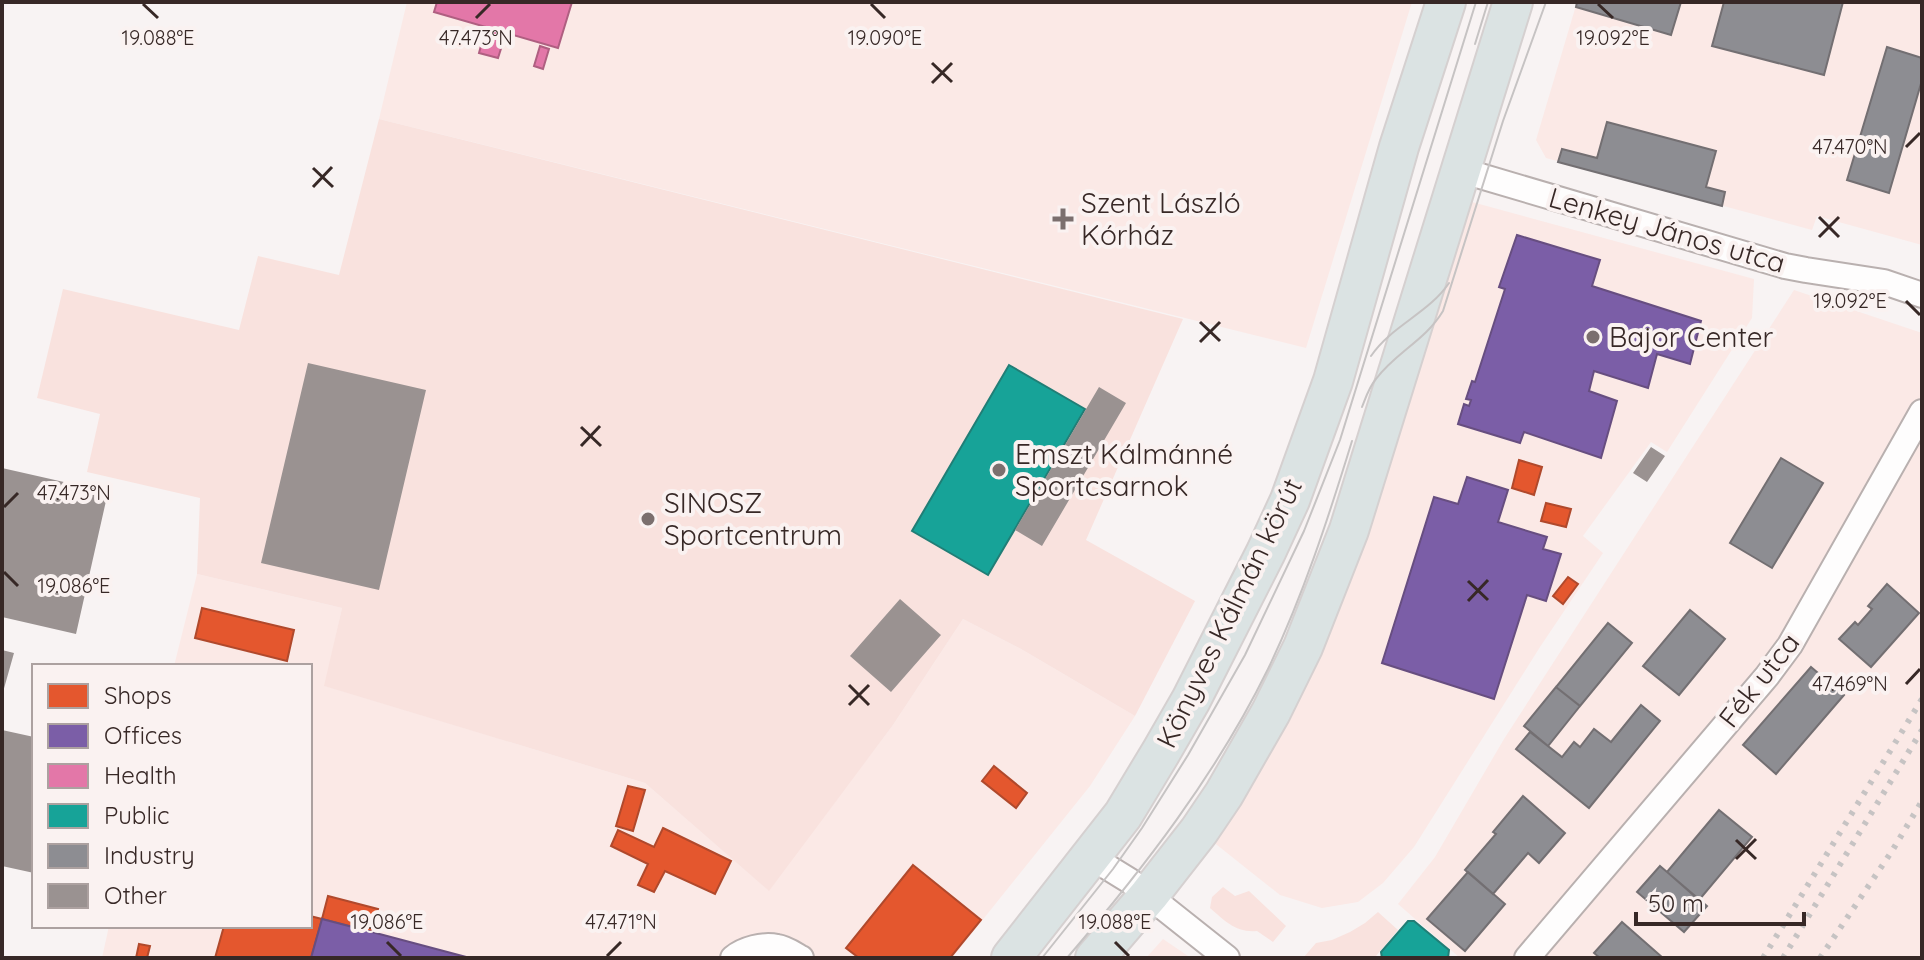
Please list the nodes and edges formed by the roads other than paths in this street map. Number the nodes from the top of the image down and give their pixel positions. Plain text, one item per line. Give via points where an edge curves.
1 (1446, 2) edge
2 (1513, 2) edge
3 (1460, 170) junction
4 (1922, 295) edge
5 (1922, 412) edge
6 (1091, 857) junction
7 (1149, 895) junction
8 (733, 958) edge
9 (801, 958) edge
10 (1011, 958) edge
11 (1095, 958) edge
12 (1227, 958) edge
13 (1527, 958) edge

1 - 6 main road, Könyves Kálmán körút via 1333,381 1290,500 1169,739
2 - 3 main road
3 - 4 street, Lenkey János utca via 1806,270 1884,282
3 - 7 main road via 1349,530 1303,647 1224,794
5 - 13 street, Fék utca via 1790,645
6 - 7 street
6 - 10 main road, Könyves Kálmán körút
7 - 11 main road
7 - 12 street
8 - 9 street via 756,947 779,947

